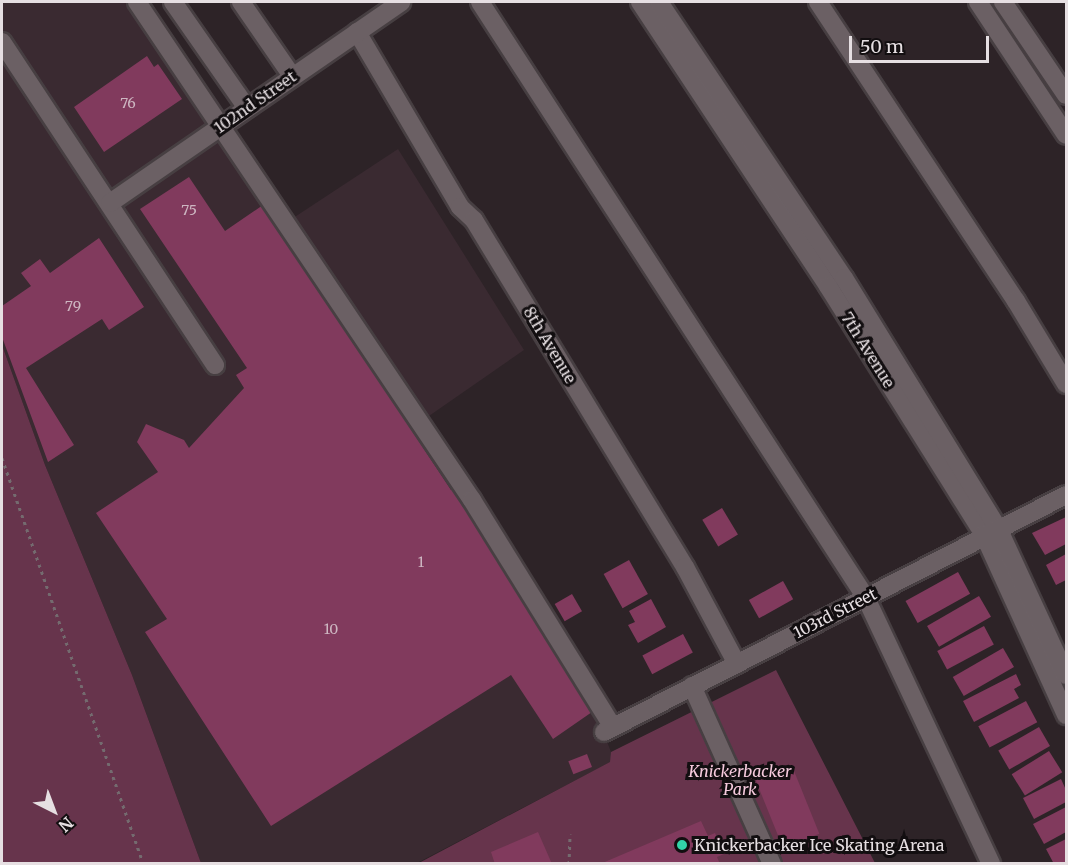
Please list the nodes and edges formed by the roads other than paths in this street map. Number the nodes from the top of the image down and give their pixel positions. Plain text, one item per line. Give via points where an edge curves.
1 (137, 2) edge
2 (173, 2) edge
3 (241, 2) edge
4 (401, 2) edge
5 (480, 2) edge
6 (640, 2) edge
7 (659, 2) edge
8 (818, 2) edge
9 (978, 2) edge
10 (1003, 2) edge
11 (357, 32) junction
12 (2, 42) edge
13 (686, 56) junction
14 (292, 76) junction
15 (1066, 95) edge
16 (247, 108) junction
17 (221, 126) junction
18 (1066, 135) edge
19 (110, 203) junction
20 (215, 364) dead end
21 (1066, 384) edge
22 (1066, 495) edge
23 (991, 531) junction
24 (866, 598) junction
25 (737, 664) junction
26 (1066, 675) edge
27 (692, 686) junction
28 (1066, 715) edge
29 (772, 864) edge
30 (992, 864) edge

1 - 17 street
2 - 16 street
3 - 14 street
4 - 11 street, 102nd Street
5 - 24 street
6 - 13 street, 7th Avenue
7 - 13 street, 7th Avenue
8 - 21 street via 1016,301
9 - 18 street
10 - 15 street
11 - 14 street, 102nd Street
11 - 25 street, 8th Avenue via 460,207 474,220 685,567
12 - 19 street
13 - 23 street, 7th Avenue via 842,292
14 - 16 street, 102nd Street
16 - 17 street, 102nd Street
17 - 19 street, 102nd Street
17 - 27 street, 103rd Street via 472,500 608,730
19 - 20 street
22 - 23 street, 103rd Street
23 - 24 street, 103rd Street
23 - 26 street, 7th Avenue
23 - 28 street, 7th Avenue
24 - 25 street, 103rd Street
24 - 30 street
25 - 27 street, 103rd Street
27 - 29 street

